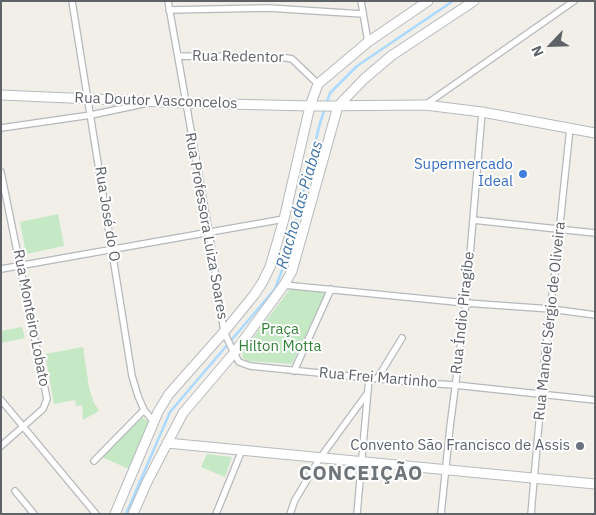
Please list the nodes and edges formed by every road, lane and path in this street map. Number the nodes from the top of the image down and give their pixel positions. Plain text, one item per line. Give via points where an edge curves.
1 (72, 1) edge
2 (168, 1) edge
3 (266, 1) edge
4 (361, 1) edge
5 (428, 1) edge
6 (474, 1) edge
7 (574, 1) edge
8 (268, 8) junction
9 (169, 10) junction
10 (363, 14) junction
11 (368, 42) junction
12 (178, 56) junction
13 (318, 84) junction
14 (1, 94) edge
15 (88, 98) junction
16 (155, 102) junction
17 (186, 103) junction
18 (313, 106) junction
19 (336, 106) junction
20 (425, 106) junction
21 (482, 112) junction
22 (91, 115) junction
23 (1, 128) edge
24 (570, 128) junction
25 (595, 133) edge
26 (1, 172) edge
27 (284, 219) junction
28 (473, 220) junction
29 (560, 228) junction
30 (209, 232) junction
31 (595, 233) edge
32 (113, 248) junction
33 (20, 265) junction
34 (1, 269) edge
35 (284, 285) junction
36 (331, 289) junction
37 (466, 303) junction
38 (551, 309) junction
39 (595, 315) edge
40 (224, 332) junction
41 (402, 338) dead end
42 (234, 353) junction
43 (294, 371) junction
44 (369, 378) junction
45 (377, 379) junction
46 (455, 385) junction
47 (366, 395) junction
48 (542, 395) junction
49 (1, 400) edge
50 (595, 400) edge
51 (144, 410) junction
52 (154, 422) junction
53 (24, 426) junction
54 (167, 443) junction
55 (1, 446) edge
56 (242, 450) junction
57 (320, 458) junction
58 (94, 460) dead end
59 (362, 462) junction
60 (445, 470) junction
61 (536, 479) junction
62 (595, 484) edge
63 (15, 491) dead end
64 (34, 514) edge
65 (96, 514) edge
66 (115, 514) edge
67 (133, 514) edge
68 (216, 514) edge
69 (290, 514) edge
70 (358, 514) edge
71 (441, 514) edge
72 (531, 514) edge

1 - 15 street, Rua José do O
2 - 9 street, Rua Professora Luiza Soares
3 - 8 street
4 - 10 street
5 - 11 main road
6 - 19 main road via 391,56
7 - 20 street
8 - 9 street
8 - 10 street
9 - 12 street, Rua Professora Luiza Soares
10 - 11 street
11 - 13 main road
12 - 13 street, Rua Redentor via 292,59
12 - 17 street, Rua Professora Luiza Soares
13 - 18 main road
14 - 15 main road, Rua Doutor Vasconcelos
15 - 16 main road, Rua Doutor Vasconcelos
15 - 22 street, Rua José do O
16 - 17 main road, Rua Doutor Vasconcelos
16 - 22 street
17 - 18 main road, Rua Doutor Vasconcelos
17 - 30 street, Rua Professora Luiza Soares
18 - 19 main road, Rua Doutor Vasconcelos
18 - 27 main road
19 - 20 main road, Rua Doutor Vasconcelos
19 - 35 main road via 298,255
20 - 21 main road, Rua Doutor Vasconcelos
21 - 24 main road, Rua Doutor Vasconcelos
21 - 28 street, Rua Índio Piragibe
22 - 23 street
22 - 32 street, Rua José do O
24 - 25 main road, Rua Doutor Vasconcelos
24 - 29 street, Rua Manoel Sérgio de Oliveira
26 - 33 street, Rua Monteiro Lobato
27 - 30 street
27 - 40 main road via 262,283
28 - 29 street
28 - 37 street, Rua Índio Piragibe
29 - 31 street
29 - 38 street, Rua Manoel Sérgio de Oliveira
30 - 32 street
30 - 40 street, Rua Professora Luiza Soares
32 - 33 street
32 - 51 street, Rua José do O via 132,376
33 - 34 street
33 - 53 street, Rua Monteiro Lobato via 47,399 43,409
35 - 36 street
35 - 42 main road
36 - 37 street
36 - 43 street
37 - 38 street
37 - 46 street, Rua Índio Piragibe
38 - 39 street
38 - 48 street, Rua Manoel Sérgio de Oliveira
40 - 42 street, Rua Professora Luiza Soares
40 - 52 main road via 169,394
41 - 45 street
42 - 43 street, Rua Frei Martinho via 240,362 250,366
42 - 54 main road via 183,412
43 - 44 street, Rua Frei Martinho
44 - 45 street, Rua Frei Martinho
44 - 47 street
45 - 46 street, Rua Frei Martinho
46 - 48 street, Rua Frei Martinho
46 - 60 street, Rua Índio Piragibe
47 - 57 street
47 - 59 street
48 - 50 street, Rua Frei Martinho
48 - 61 street, Rua Manoel Sérgio de Oliveira
49 - 53 street
51 - 52 street, Rua José do O
51 - 58 street
52 - 66 main road
53 - 55 street
53 - 65 street
54 - 56 main road
54 - 67 main road
56 - 57 main road
56 - 68 street
57 - 59 main road
57 - 69 street
59 - 60 main road
59 - 70 street
60 - 61 main road
60 - 71 street, Rua Índio Piragibe
61 - 62 main road
61 - 72 street, Rua Manoel Sérgio de Oliveira
63 - 64 street

